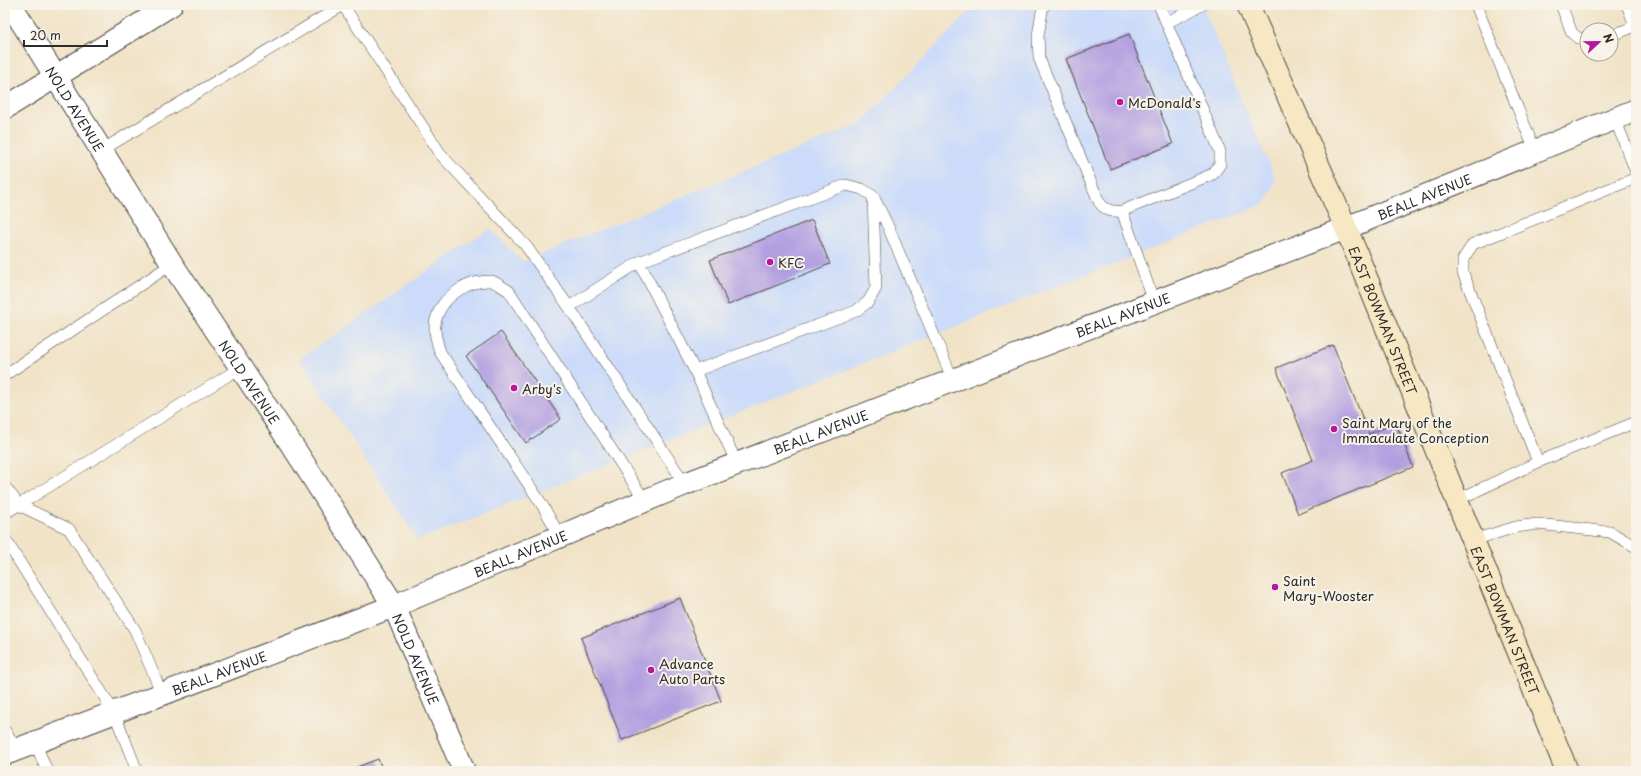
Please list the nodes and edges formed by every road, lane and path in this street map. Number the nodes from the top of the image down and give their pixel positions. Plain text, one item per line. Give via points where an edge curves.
1 (12, 5) edge
2 (171, 5) edge
3 (343, 5) edge
4 (1043, 5) edge
5 (1159, 5) edge
6 (1202, 5) edge
7 (1248, 5) edge
8 (1476, 5) edge
9 (1561, 5) edge
10 (1626, 5) edge
11 (1166, 23) junction
12 (1636, 27) edge
13 (1619, 33) edge
14 (1579, 38) edge
15 (56, 77) junction
16 (5, 108) edge
17 (1636, 110) edge
18 (1615, 119) junction
19 (102, 150) junction
20 (1535, 151) junction
21 (1636, 172) edge
22 (1636, 178) edge
23 (874, 196) junction
24 (1122, 211) junction
25 (1346, 228) junction
26 (639, 262) junction
27 (172, 264) junction
28 (1154, 302) junction
29 (569, 306) junction
30 (240, 368) junction
31 (695, 371) junction
32 (5, 375) edge
33 (953, 380) junction
34 (1636, 422) edge
35 (1538, 462) junction
36 (738, 464) junction
37 (685, 484) junction
38 (5, 487) edge
39 (1457, 500) junction
40 (645, 501) junction
41 (19, 505) junction
42 (5, 512) edge
43 (560, 536) junction
44 (5, 538) edge
45 (1474, 540) junction
46 (1636, 547) edge
47 (8, 552) edge
48 (394, 606) junction
49 (162, 694) junction
50 (114, 712) junction
51 (5, 731) edge
52 (19, 749) edge
53 (47, 771) edge
54 (137, 771) edge
55 (464, 771) edge
56 (1567, 771) edge

1 - 15 street, NOLD AVENUE
2 - 15 street
3 - 19 lane
3 - 29 lane via 442,156 526,246
4 - 24 lane via 1038,36 1040,58 1099,202 1105,209 1113,212
5 - 11 lane
6 - 11 lane
7 - 25 main road, EAST BOWMAN STREET
8 - 20 lane
9 - 14 lane via 1572,33
10 - 12 lane
11 - 24 lane via 1220,151 1220,164 1213,174
12 - 13 lane
15 - 16 street
15 - 19 street, NOLD AVENUE
17 - 18 street, BEALL AVENUE
18 - 20 street, BEALL AVENUE
18 - 21 lane
19 - 27 street, NOLD AVENUE
20 - 25 street, BEALL AVENUE
22 - 35 lane via 1473,244 1463,258 1463,273
23 - 26 lane via 862,189 846,186
23 - 31 lane via 876,288 868,302 856,311
23 - 33 lane
24 - 28 lane
25 - 28 street, BEALL AVENUE
25 - 39 main road, EAST BOWMAN STREET
26 - 29 lane
26 - 31 lane
27 - 30 street, NOLD AVENUE
27 - 32 lane
28 - 33 street, BEALL AVENUE
29 - 37 lane
30 - 41 lane
30 - 48 street, NOLD AVENUE
31 - 36 lane
33 - 36 street, BEALL AVENUE
34 - 35 lane
35 - 39 lane
36 - 37 street, BEALL AVENUE
37 - 40 street, BEALL AVENUE
38 - 41 lane
39 - 45 main road, EAST BOWMAN STREET
40 - 43 street, BEALL AVENUE
40 - 43 lane via 509,291 492,281 468,284 446,300 436,316 435,333 440,352 541,503
41 - 42 lane
41 - 49 lane via 69,529 136,630
43 - 48 street, BEALL AVENUE
44 - 47 lane
45 - 46 lane via 1516,526 1537,524 1610,532
45 - 56 main road, EAST BOWMAN STREET
47 - 50 lane
48 - 49 street, BEALL AVENUE
48 - 55 street, NOLD AVENUE
49 - 50 street, BEALL AVENUE
50 - 52 street, BEALL AVENUE
50 - 54 lane
51 - 52 lane
52 - 53 lane

